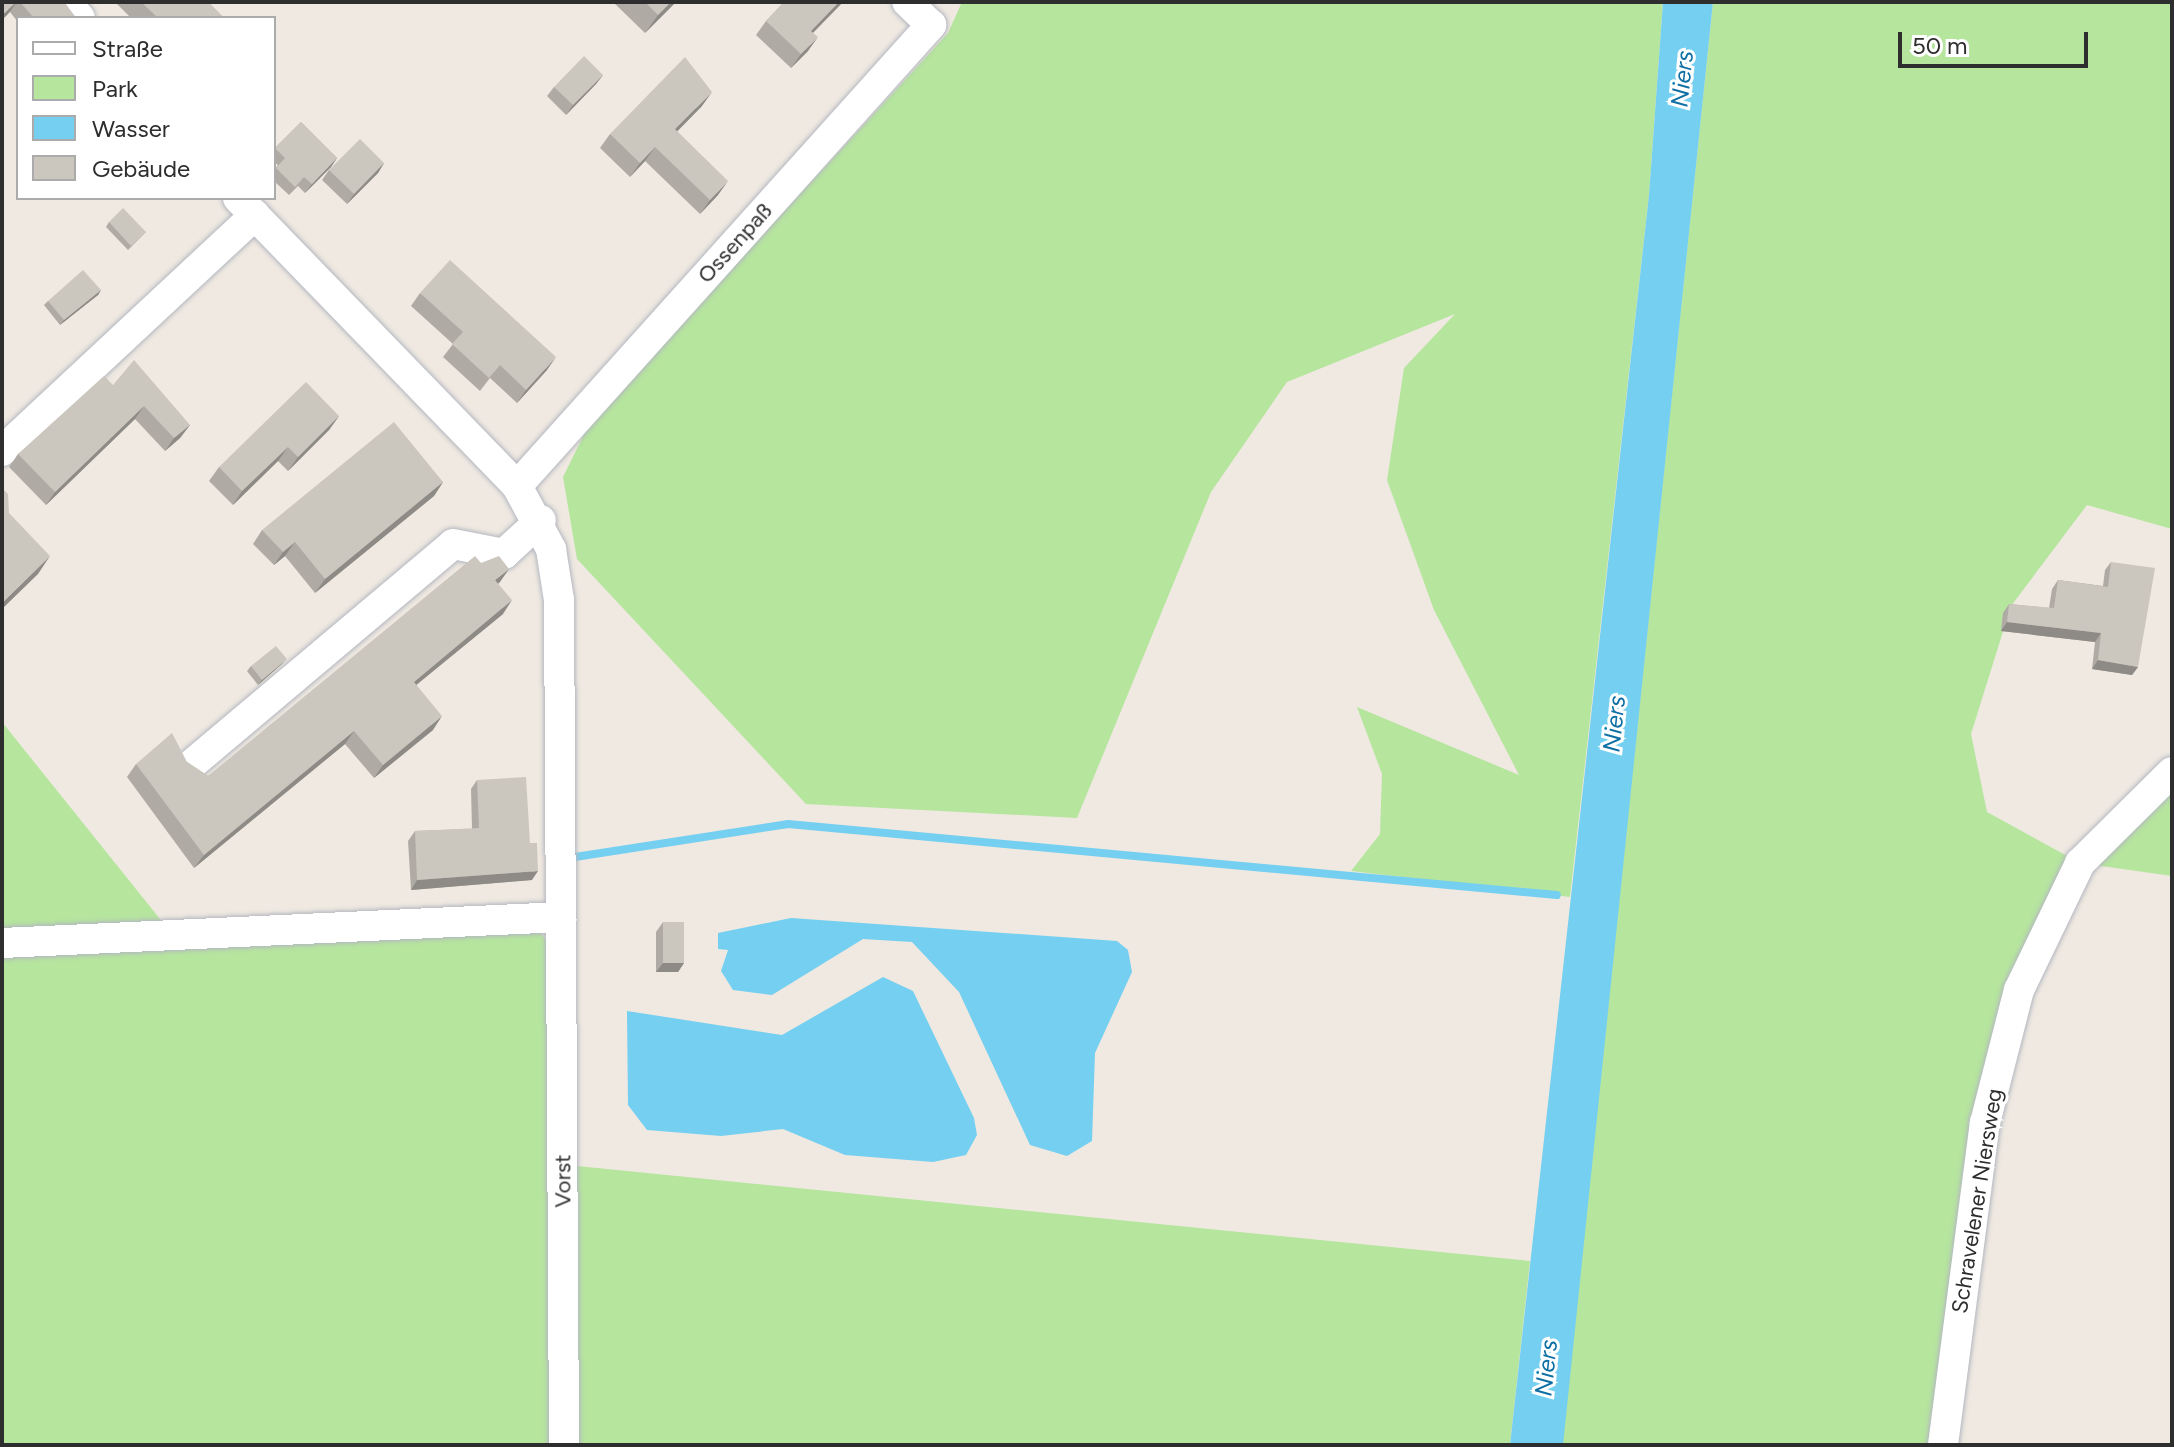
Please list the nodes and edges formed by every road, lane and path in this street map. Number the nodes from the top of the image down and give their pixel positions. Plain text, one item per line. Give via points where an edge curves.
1 (907, 2) edge
2 (935, 13) edge
3 (247, 207) edge
4 (2, 451) edge
5 (517, 486) junction
6 (541, 520) junction
7 (192, 764) edge
8 (2172, 772) edge
9 (561, 917) junction
10 (2, 943) edge
11 (564, 1445) edge
12 (1943, 1445) edge

1 - 2 street, Ossenpaß
2 - 5 street, Ossenpaß
3 - 4 street
3 - 5 street
5 - 6 street
6 - 7 street via 504,554 453,544
6 - 9 street via 559,600
8 - 12 street, Schravelener Niersweg via 2108,828 2080,863 2019,990 1985,1123
9 - 10 street
9 - 11 street, Vorst

